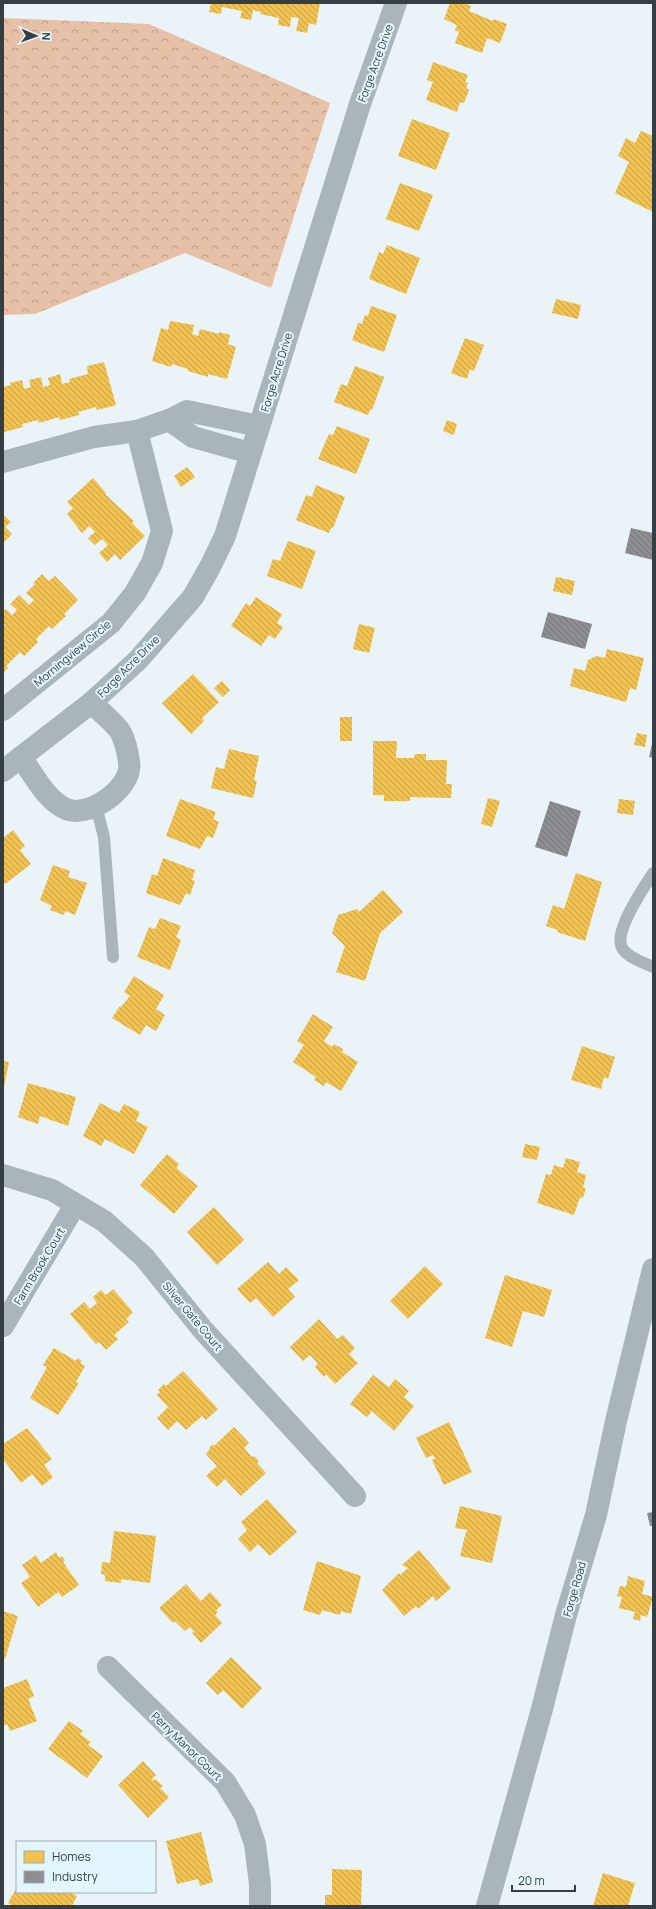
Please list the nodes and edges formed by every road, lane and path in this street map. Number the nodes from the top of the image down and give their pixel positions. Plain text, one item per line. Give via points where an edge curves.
1 (396, 3) edge
2 (169, 420) junction
3 (259, 426) junction
4 (137, 431) junction
5 (250, 453) junction
6 (3, 462) edge
7 (91, 703) junction
8 (3, 710) edge
9 (21, 757) junction
10 (3, 771) edge
11 (96, 806) junction
12 (653, 873) edge
13 (113, 957) dead end
14 (653, 967) edge
15 (3, 1175) edge
16 (75, 1206) junction
17 (653, 1269) edge
18 (3, 1326) edge
19 (356, 1496) dead end
20 (108, 1667) dead end
21 (260, 1906) edge
22 (487, 1906) edge

1 - 3 street, Forge Acre Drive via 360,104
2 - 3 street via 187,411
2 - 4 street
2 - 5 street via 193,437
3 - 5 street, Forge Acre Drive
4 - 6 street via 94,438
4 - 8 street, Morningview Circle via 162,531 152,563 135,593 111,622
5 - 7 street, Forge Acre Drive via 225,536 193,596 138,660
7 - 9 street, Forge Acre Drive
7 - 11 street, Forge Acre Drive via 120,732 130,764 128,774 119,787 102,804
9 - 10 street, Forge Acre Drive
9 - 11 street, Forge Acre Drive via 50,796 64,808 72,811 89,810
11 - 13 lane via 104,837
12 - 14 lane via 623,926 620,937 622,947 628,955
15 - 16 street, Silver Gate Court via 52,1190
16 - 18 street, Farm Brook Court
16 - 19 street, Silver Gate Court via 104,1221 144,1257 203,1330
17 - 22 street, Forge Road via 596,1514
20 - 21 street, Perry Manor Court via 225,1782 245,1815 255,1844

